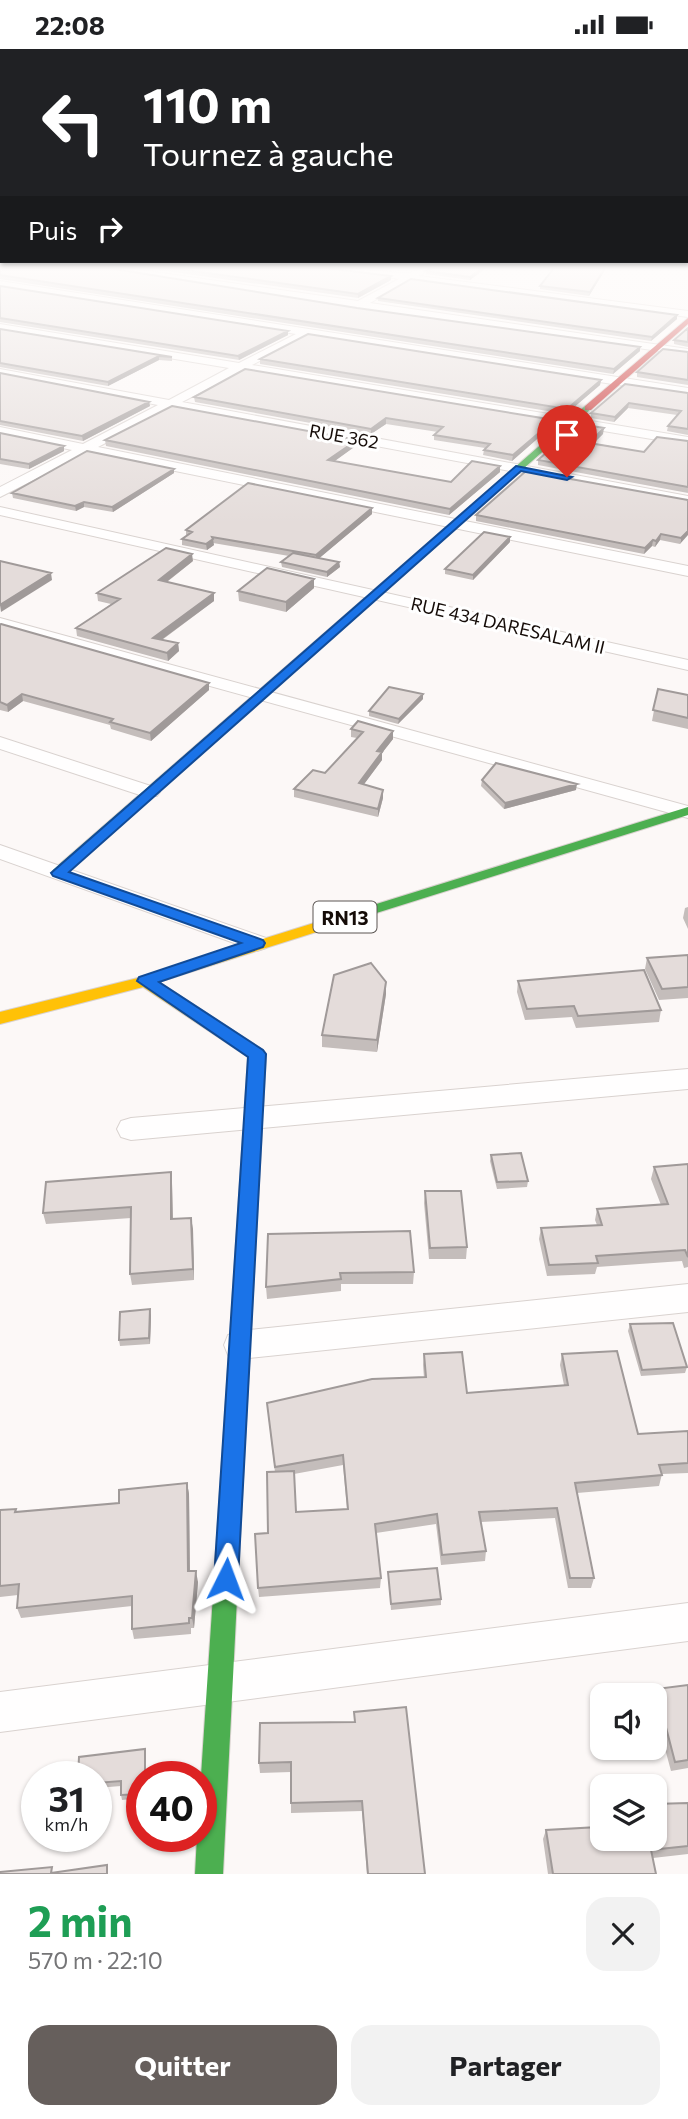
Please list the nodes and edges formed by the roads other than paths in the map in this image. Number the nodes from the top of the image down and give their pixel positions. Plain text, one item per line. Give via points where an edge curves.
1 (157, 353) edge
2 (266, 353) edge
3 (441, 353) edge
4 (650, 353) edge
5 (240, 367) junction
6 (0, 372) edge
7 (618, 381) junction
8 (688, 392) edge
9 (169, 404) junction
10 (572, 422) junction
11 (0, 431) edge
12 (688, 441) edge
13 (84, 449) junction
14 (519, 468) junction
15 (0, 493) edge
16 (688, 500) edge
17 (0, 511) edge
18 (456, 524) junction
19 (688, 571) edge
20 (375, 595) junction
21 (0, 623) edge
22 (688, 665) edge
23 (262, 694) junction
24 (0, 743) edge
25 (150, 792) junction
26 (687, 811) edge
27 (0, 852) edge
28 (58, 873) junction
29 (257, 943) junction
30 (145, 981) junction
31 (0, 1017) edge
32 (688, 1079) edge
33 (253, 1119) junction
34 (131, 1129) dead end
35 (688, 1298) edge
36 (240, 1345) junction
37 (688, 1622) edge
38 (220, 1683) junction
39 (0, 1712) edge
40 (209, 1874) edge

1 - 5 street
2 - 5 street
3 - 7 street
4 - 7 street
5 - 9 street
5 - 10 street
6 - 9 street, RUE 362
7 - 8 street
7 - 10 street
9 - 13 street
9 - 14 street, RUE 362
10 - 12 street
10 - 14 street
11 - 13 street
13 - 15 street
13 - 18 street
14 - 16 street, RUE 362
14 - 18 street
17 - 20 street, RUE 434 DARESALAM II
18 - 19 street
18 - 20 street
20 - 22 street, RUE 434 DARESALAM II
20 - 23 street
21 - 23 street
23 - 25 street
23 - 26 street
24 - 25 street
25 - 28 street
26 - 29 street, RN13
27 - 28 street
28 - 29 street
29 - 30 street, RN13
30 - 31 street, RN13
30 - 33 street via 257,1054
32 - 33 street
33 - 34 street
33 - 36 street
35 - 36 street
36 - 38 street
37 - 38 street
38 - 39 street
38 - 40 street

